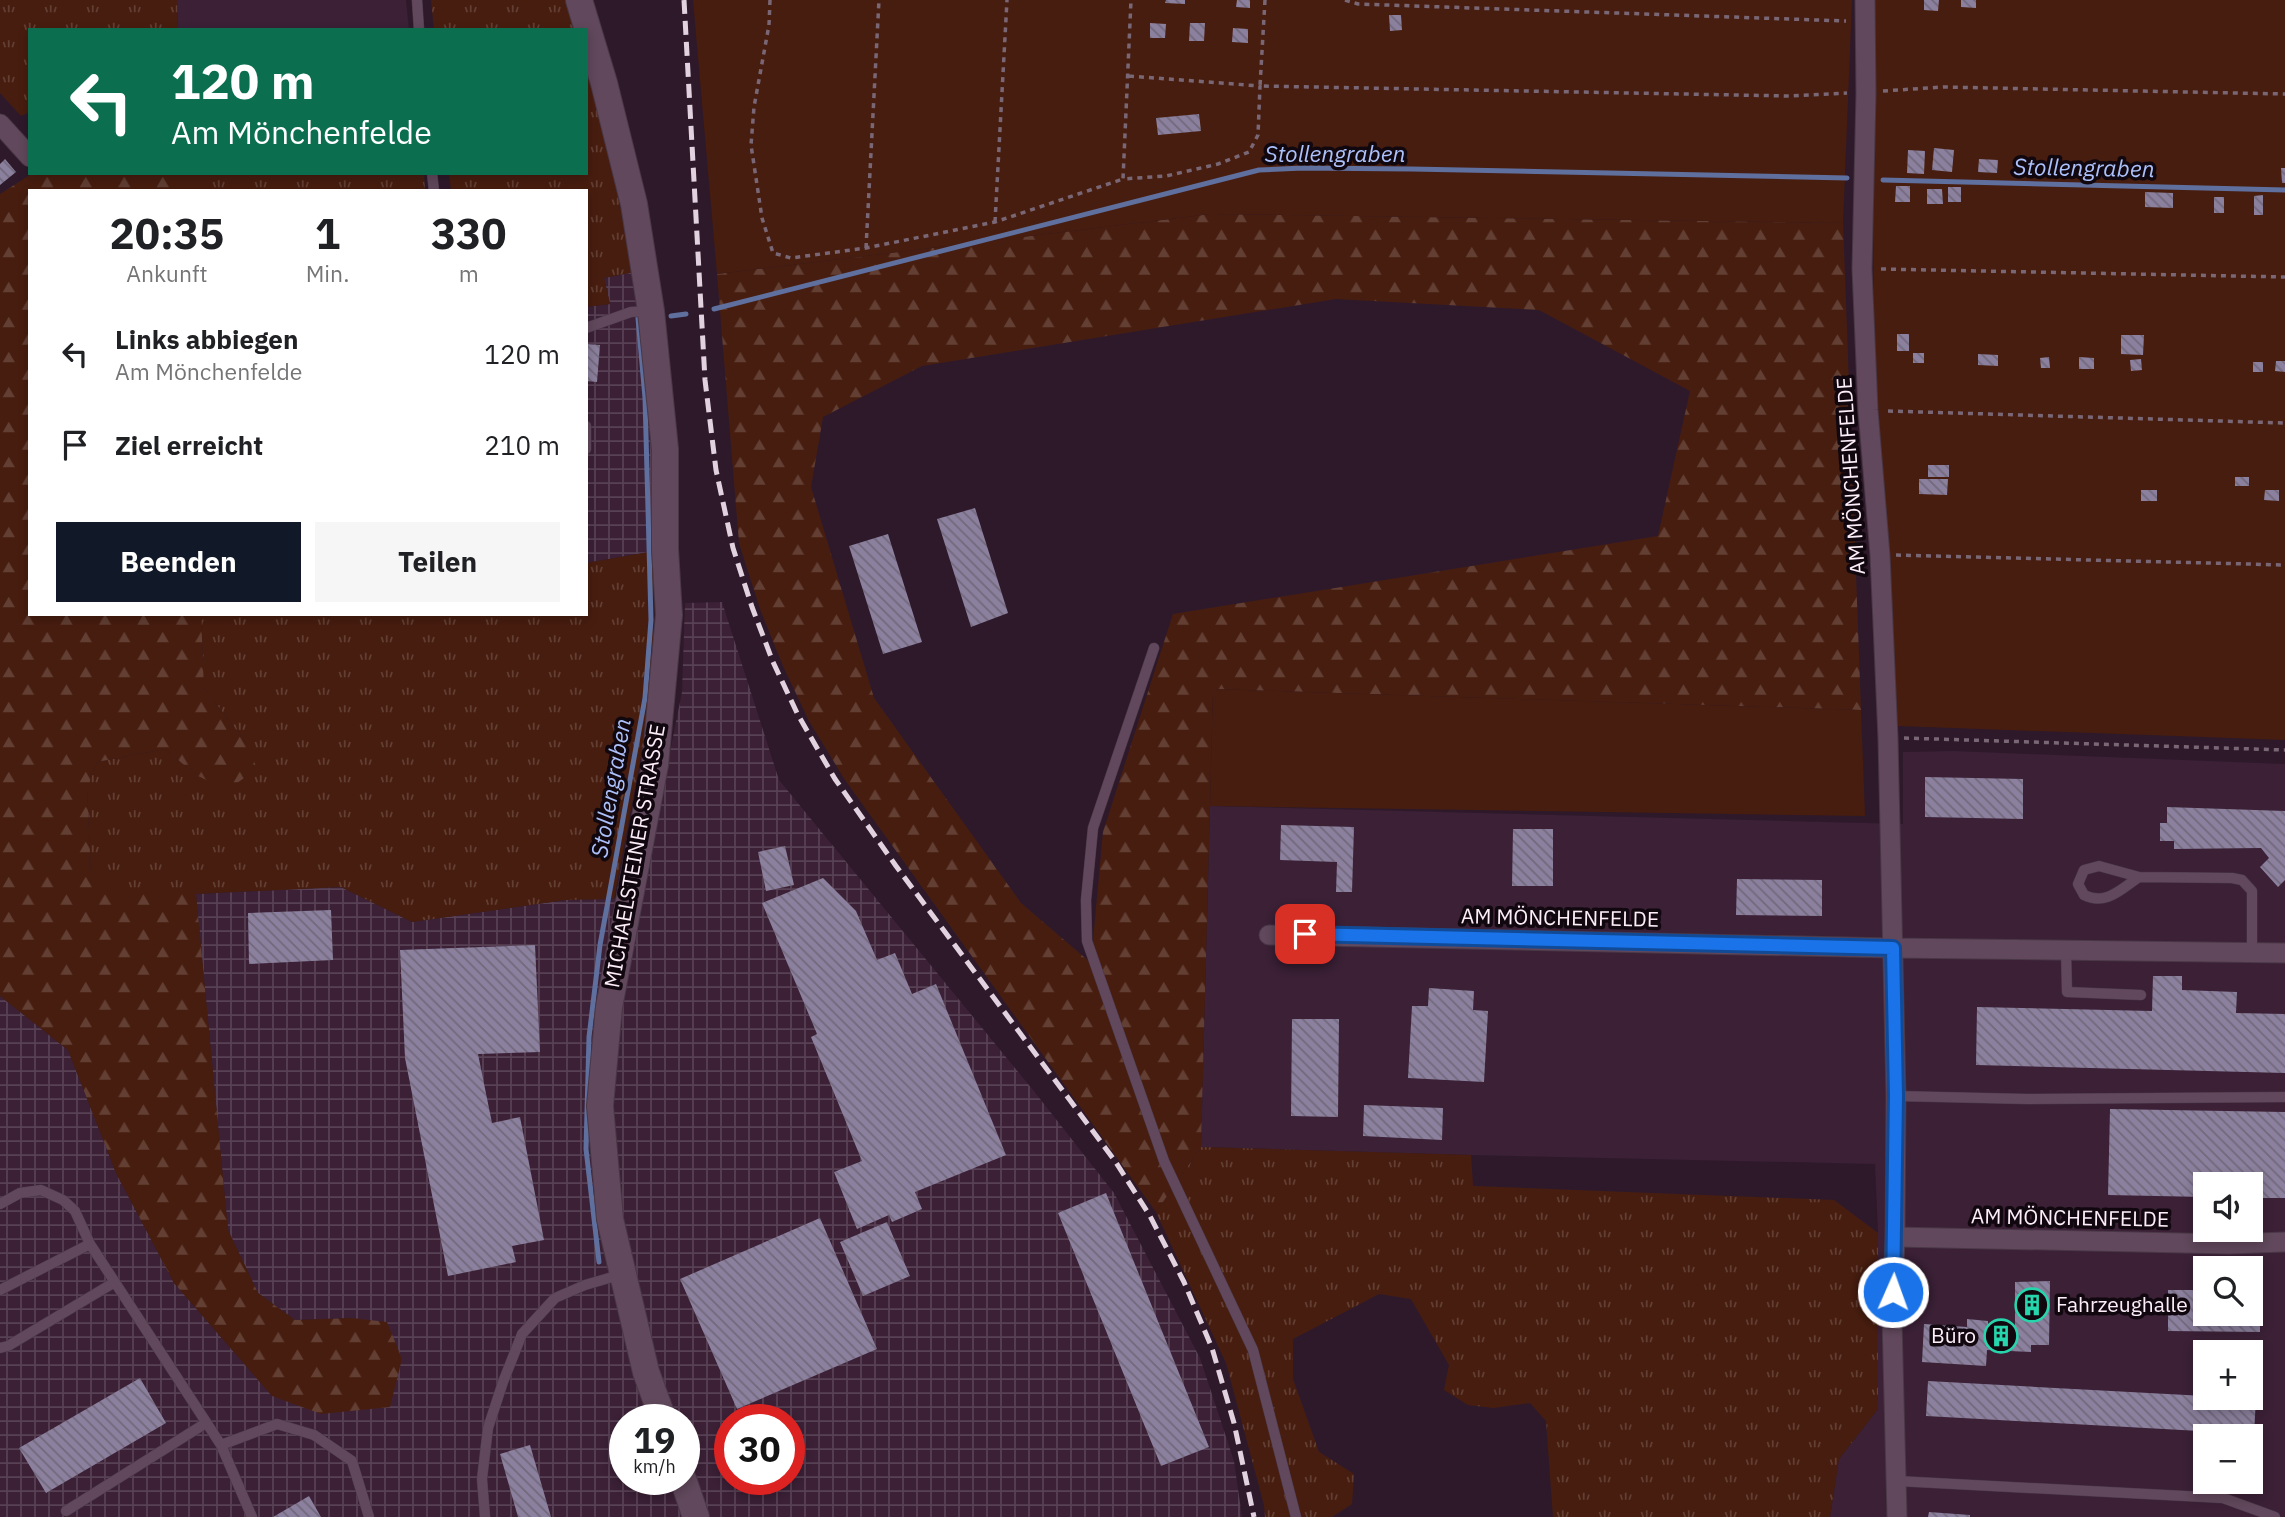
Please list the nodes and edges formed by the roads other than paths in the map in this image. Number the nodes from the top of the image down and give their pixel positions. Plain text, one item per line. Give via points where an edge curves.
1 (417, 0) edge
2 (579, 0) edge
3 (1865, 0) edge
4 (419, 28) edge
5 (587, 28) edge
6 (588, 30) edge
7 (0, 124) edge
8 (28, 155) edge
9 (651, 311) junction
10 (588, 327) edge
11 (1153, 648) dead end
12 (2139, 877) junction
13 (1269, 935) dead end
14 (1893, 948) junction
15 (2066, 950) junction
16 (2252, 953) junction
17 (2285, 953) edge
18 (2141, 996) dead end
19 (1896, 1096) junction
20 (2285, 1097) edge
21 (0, 1204) edge
22 (1895, 1237) junction
23 (2285, 1242) edge
24 (90, 1244) junction
25 (624, 1274) junction
26 (115, 1282) junction
27 (0, 1290) edge
28 (0, 1348) edge
29 (658, 1404) edge
30 (206, 1423) junction
31 (220, 1445) junction
32 (1896, 1481) junction
33 (688, 1495) edge
34 (66, 1511) dead end
35 (252, 1517) edge
36 (369, 1517) edge
37 (485, 1517) edge
38 (696, 1517) edge
39 (1296, 1517) edge
40 (1897, 1517) edge
41 (2276, 1517) edge

1 - 4 lane
2 - 5 street, MICHAELSTEINER STRASSE
3 - 14 street, AM MÖNCHENFELDE via 1862,269 1880,555
6 - 9 street, MICHAELSTEINER STRASSE via 634,204
7 - 8 street
9 - 10 lane via 631,312
9 - 25 street, MICHAELSTEINER STRASSE via 665,449 669,614 655,765 609,1007 600,1106 610,1219
11 - 39 lane via 1094,828 1086,900 1087,941 1164,1161 1252,1350
12 - 12 lane via 2101,900 2084,895 2078,884 2081,873 2092,866
12 - 16 lane via 2242,880 2252,891
13 - 14 street, AM MÖNCHENFELDE
14 - 15 street, AM MÖNCHENFELDE
14 - 19 street, AM MÖNCHENFELDE
15 - 16 street, AM MÖNCHENFELDE
15 - 18 lane via 2067,992
16 - 17 street, AM MÖNCHENFELDE
19 - 20 lane
19 - 22 street, AM MÖNCHENFELDE
21 - 24 lane via 20,1193 41,1190 75,1211
22 - 23 street, AM MÖNCHENFELDE
22 - 32 street, AM MÖNCHENFELDE
24 - 26 lane
24 - 27 lane
25 - 29 street, MICHAELSTEINER STRASSE
25 - 37 lane via 555,1298 522,1334 488,1428 482,1479
26 - 28 lane
26 - 30 lane
30 - 31 lane
30 - 34 lane
31 - 35 lane
31 - 36 lane via 276,1423 314,1434 352,1461
32 - 40 street, AM MÖNCHENFELDE
32 - 41 lane via 2223,1498
33 - 38 street

